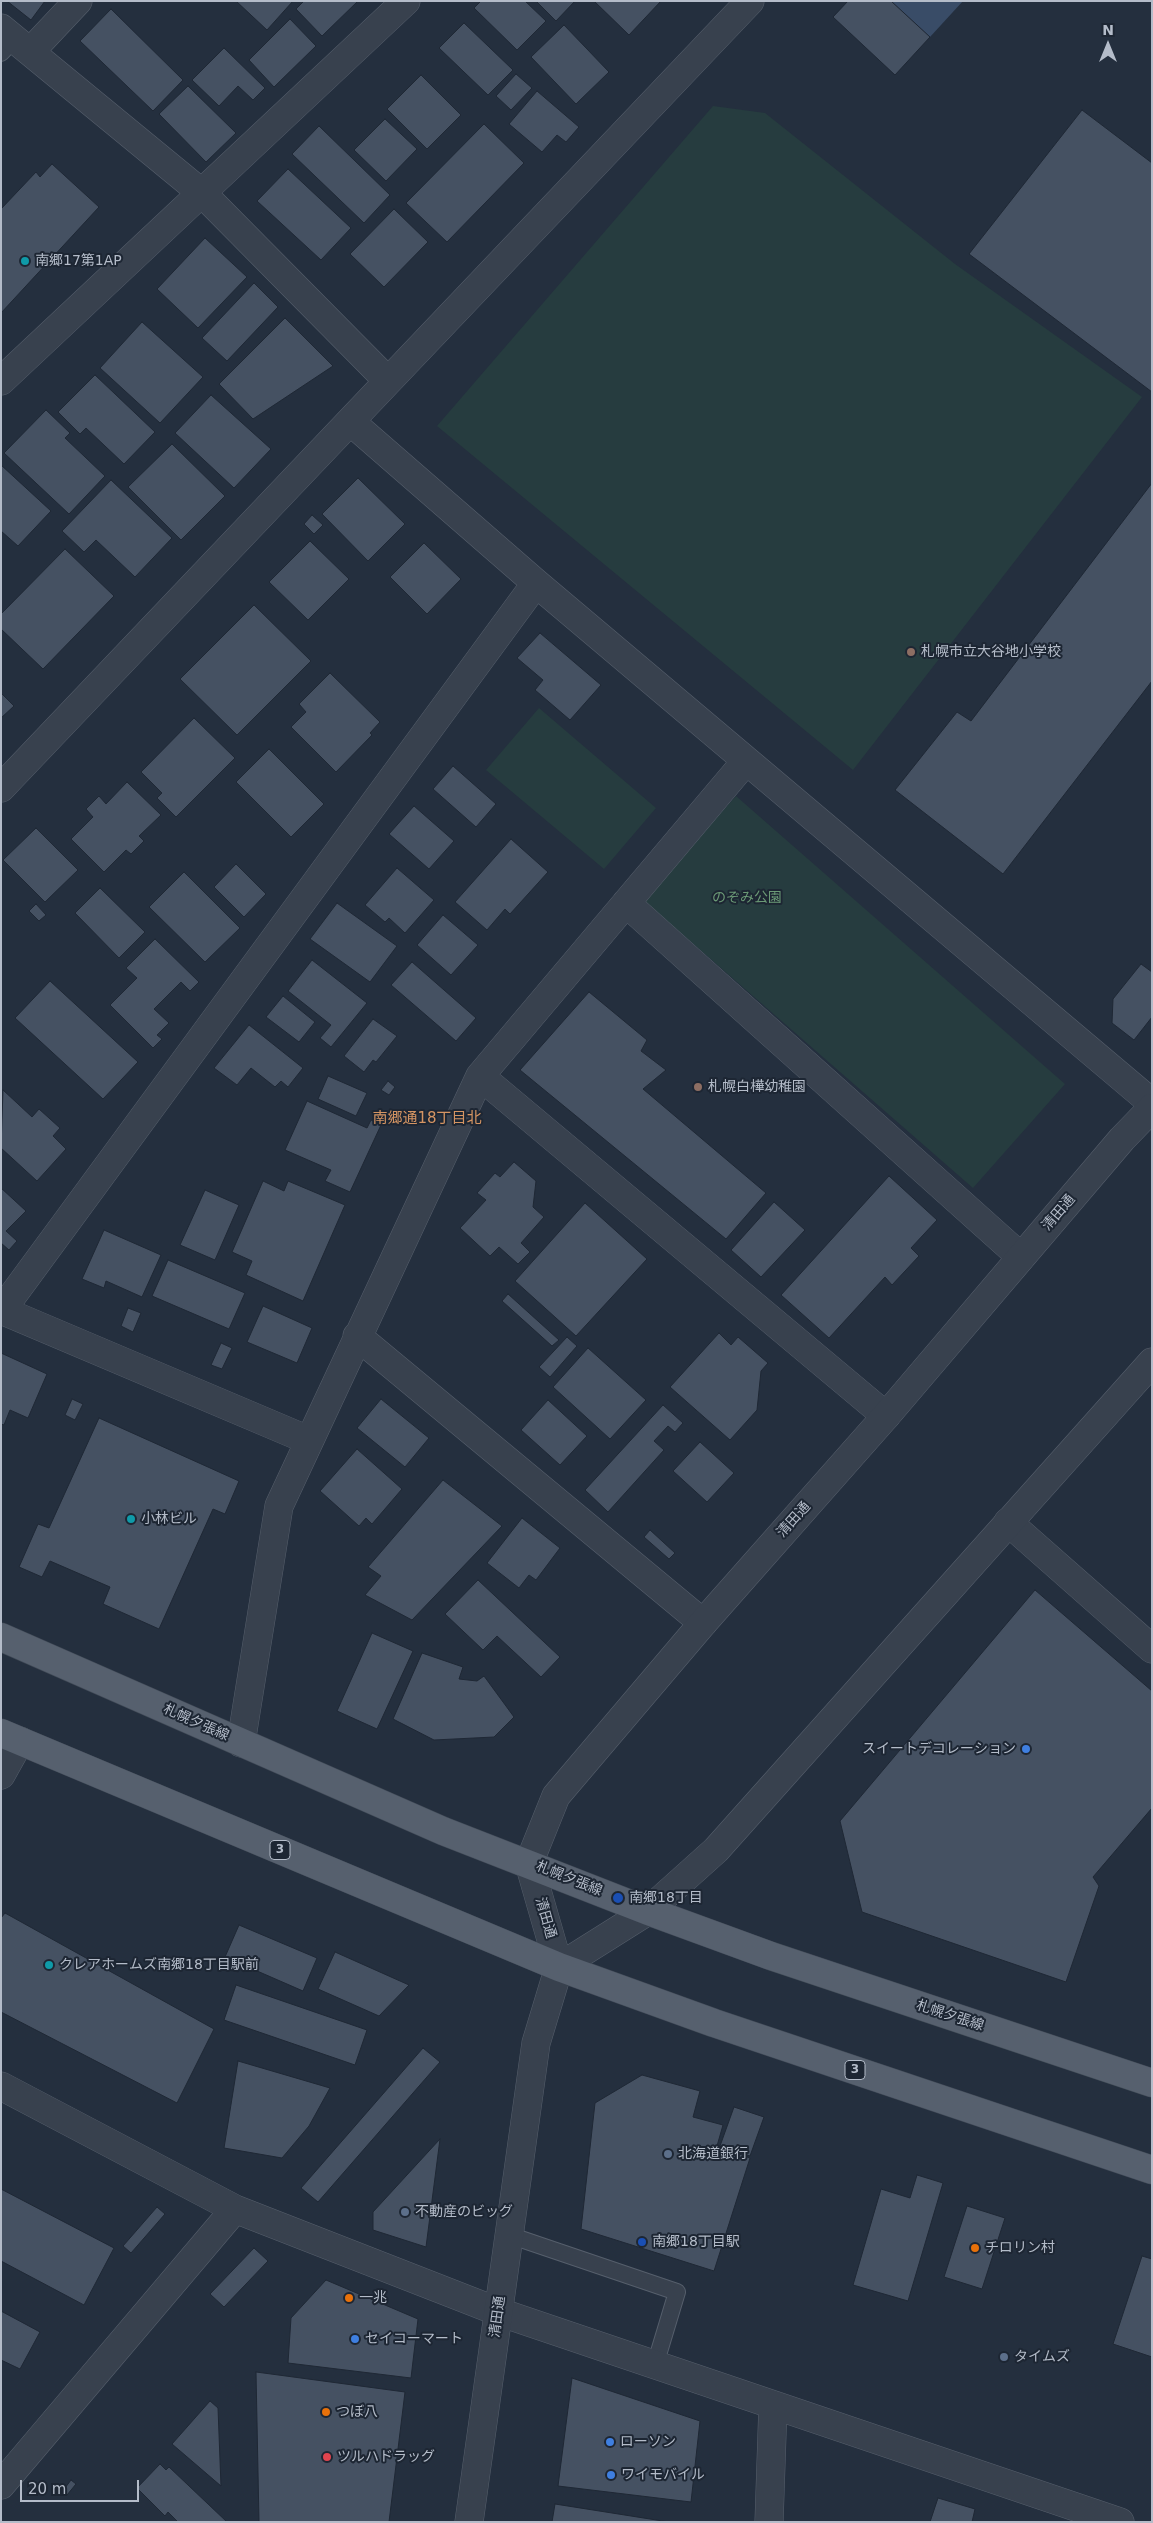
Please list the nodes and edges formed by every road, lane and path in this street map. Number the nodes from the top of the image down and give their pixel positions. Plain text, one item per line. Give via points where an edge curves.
1 (78, 1) edge
2 (406, 1) edge
3 (750, 1) edge
4 (12, 43) edge
5 (203, 194) junction
6 (1, 381) edge
7 (388, 381) junction
8 (351, 422) junction
9 (536, 582) junction
10 (746, 760) junction
11 (1, 788) edge
12 (626, 904) junction
13 (480, 1076) junction
14 (1152, 1103) edge
15 (1152, 1108) edge
16 (1021, 1257) junction
17 (2, 1310) edge
18 (357, 1336) junction
19 (1152, 1362) edge
20 (886, 1416) junction
21 (308, 1440) junction
22 (1008, 1522) junction
23 (703, 1624) junction
24 (1, 1637) edge
25 (1152, 1649) edge
26 (10, 1737) edge
27 (241, 1743) junction
28 (1, 1776) edge
29 (529, 1863) junction
30 (648, 1911) junction
31 (559, 1967) junction
32 (1152, 2083) edge
33 (1, 2086) edge
34 (1152, 2170) edge
35 (235, 2209) junction
36 (509, 2235) junction
37 (499, 2312) junction
38 (654, 2365) junction
39 (774, 2405) junction
40 (1, 2485) edge
41 (469, 2522) edge
42 (770, 2522) edge
43 (1120, 2522) edge

1 - 4 street
2 - 5 street
3 - 7 street
4 - 5 street
5 - 6 street
5 - 7 street
7 - 8 street
8 - 9 street
8 - 11 street
9 - 10 street
9 - 17 street
10 - 12 street
10 - 14 street
12 - 13 street
12 - 16 street
13 - 18 street
13 - 20 street
15 - 16 street, 清田通
16 - 20 street, 清田通
17 - 21 street
18 - 21 street
18 - 23 street
19 - 22 street
20 - 23 street, 清田通
21 - 27 street via 279,1506
22 - 25 street
22 - 30 street via 716,1850
23 - 29 street, 清田通 via 556,1796
24 - 27 main road, 札幌夕張線
26 - 28 street
26 - 31 main road, 3
27 - 29 main road, 札幌夕張線 via 443,1831
29 - 30 main road, 札幌夕張線
29 - 31 street, 清田通
30 - 31 street
30 - 32 main road, 札幌夕張線 via 771,1956
31 - 34 main road, 3 via 714,2023
31 - 36 street, 清田通 via 536,2043
33 - 35 street
35 - 37 street
35 - 40 street
36 - 37 street, 清田通
36 - 38 lane via 677,2292
37 - 38 street
37 - 41 street, 清田通
38 - 39 street
39 - 42 street
39 - 43 street

